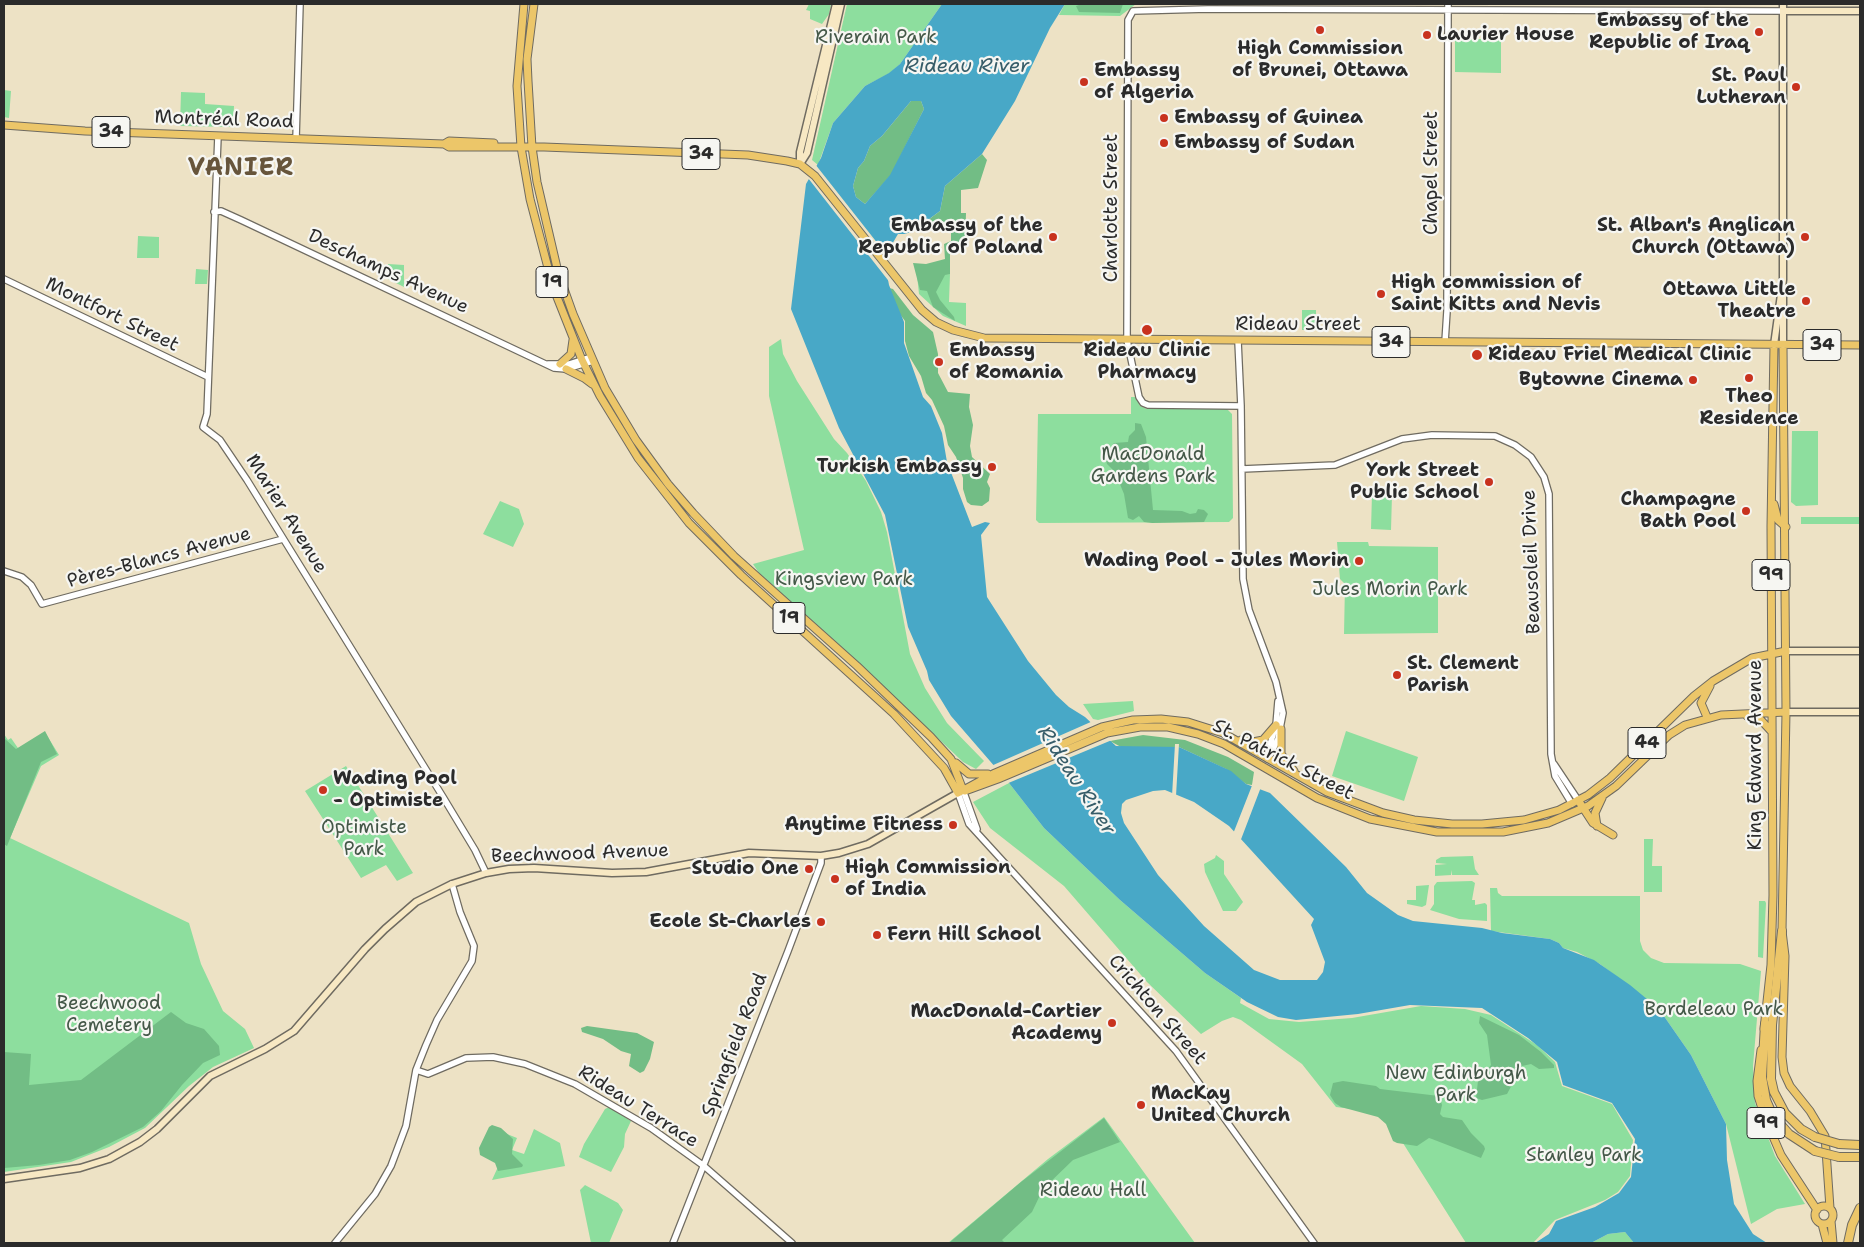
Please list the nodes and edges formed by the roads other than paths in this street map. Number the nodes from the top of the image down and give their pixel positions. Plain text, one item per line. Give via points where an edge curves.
1 (300, 4) edge
2 (524, 4) edge
3 (534, 4) edge
4 (836, 4) edge
5 (841, 4) edge
6 (1783, 4) edge
7 (1208, 6) edge
8 (1448, 6) edge
9 (1860, 11) edge
10 (1783, 12) junction
11 (4, 125) edge
12 (218, 136) junction
13 (296, 139) junction
14 (520, 147) junction
15 (532, 147) junction
16 (800, 164) junction
17 (214, 212) junction
18 (4, 279) edge
19 (1782, 285) junction
20 (903, 289) joint
21 (574, 339) junction
22 (1127, 340) junction
23 (1238, 341) junction
24 (1444, 342) junction
25 (1774, 345) junction
26 (1783, 345) junction
27 (1860, 345) edge
28 (592, 359) junction
29 (583, 362) junction
30 (548, 364) junction
31 (560, 364) junction
32 (566, 369) junction
33 (208, 377) junction
34 (596, 389) junction
35 (1241, 406) junction
36 (1242, 469) junction
37 (1773, 498) junction
38 (1786, 527) junction
39 (283, 539) junction
40 (4, 571) edge
41 (1786, 651) junction
42 (1860, 651) edge
43 (1772, 653) junction
44 (1713, 681) junction
45 (1772, 712) junction
46 (1786, 712) junction
47 (1860, 712) edge
48 (1742, 715) junction
49 (1708, 718) junction
50 (1279, 727) junction
51 (1105, 730) junction
52 (1772, 732) junction
53 (1235, 739) junction
54 (946, 752) junction
55 (1268, 759) junction
56 (995, 776) junction
57 (1306, 781) junction
58 (960, 792) junction
59 (1602, 798) junction
60 (1575, 802) junction
61 (1580, 811) junction
62 (1785, 820) junction
63 (1597, 826) junction
64 (1772, 834) junction
65 (1613, 835) dead end
66 (821, 856) junction
67 (486, 873) junction
68 (452, 884) junction
69 (1782, 931) junction
70 (1765, 1024) junction
71 (416, 1070) junction
72 (1860, 1145) edge
73 (1860, 1157) edge
74 (704, 1166) junction
75 (4, 1180) edge
76 (1830, 1208) junction
77 (1860, 1208) edge
78 (1817, 1210) junction
79 (1831, 1221) junction
80 (1822, 1224) junction
81 (335, 1243) edge
82 (673, 1243) edge
83 (792, 1243) edge
84 (1314, 1243) edge
85 (1828, 1243) edge
86 (1833, 1243) edge
87 (1848, 1243) edge

1 - 13 street
2 - 14 main road, 19 via 517,86
3 - 15 main road, 19 via 527,59
4 - 16 main road via 800,152
5 - 16 main road via 807,153
6 - 10 main road, King Edward Avenue
7 - 8 street
7 - 22 street, Charlotte Street via 1139,9 1129,17
8 - 10 street
8 - 24 street, Chapel Street via 1447,311
9 - 10 main road
10 - 19 main road, King Edward Avenue
11 - 12 main road, Montréal Road / 34
12 - 13 main road, Montréal Road / 34
12 - 17 street, Marier Avenue
13 - 14 main road, Montréal Road / 34 via 444,144 449,147
14 - 15 main road, Montréal Road / 34
14 - 21 main road, 19 via 544,255
15 - 16 main road, Montréal Road / 34 via 754,156
15 - 28 main road, 19 via 543,213 558,272
16 - 20 main road, Montréal Road / 34 via 811,172
17 - 30 street, Deschamps Avenue via 221,211 241,220
17 - 33 street, Marier Avenue
18 - 33 street, Montfort Street
19 - 25 main road, King Edward Avenue
19 - 26 main road, King Edward Avenue / 99
20 - 22 main road, Rideau Street / 34 via 936,322 971,336
21 - 29 main road, 19
21 - 31 main road via 571,354
22 - 23 main road, Rideau Street / 34
22 - 35 street, Charlotte Street via 1142,403
23 - 24 main road, Rideau Street / 34
23 - 35 street
24 - 25 main road, Rideau Street / 34
25 - 26 main road, Rideau Street / 34
25 - 37 main road, King Edward Avenue / 99
26 - 27 main road, Rideau Street / 34
26 - 38 main road, King Edward Avenue / 99
28 - 29 street, Deschamps Avenue
28 - 54 main road, 19 via 636,440 693,513 734,556 857,666
29 - 31 street, Deschamps Avenue
29 - 32 street, Deschamps Avenue
29 - 34 main road, 19
30 - 31 street, Deschamps Avenue
30 - 32 street, Deschamps Avenue
32 - 34 main road
33 - 39 street, Marier Avenue via 204,427 226,448
34 - 58 main road, 19 via 638,458 683,516 741,575 905,725 944,768
35 - 36 street
36 - 50 street via 1244,586 1249,610 1279,694
36 - 60 street, Beausoleil Drive via 1336,464 1402,439 1432,434 1491,435 1511,442 1527,454 1541,472 1549,494 1549,717 1552,760
37 - 38 main road via 1778,520
37 - 43 main road, King Edward Avenue / 99
38 - 41 main road, King Edward Avenue / 99
39 - 40 street, Pères-Blancs Avenue via 42,604 22,577
39 - 67 street, Marier Avenue
41 - 42 main road, 44
41 - 43 main road, 44
41 - 46 main road, King Edward Avenue / 99
43 - 44 main road, 44 via 1741,663
43 - 45 main road, King Edward Avenue / 99
44 - 49 main road via 1701,703
44 - 60 main road, St. Patrick Street / 44 via 1610,778
45 - 46 main road, St. Patrick Street / 44
45 - 48 main road, St. Patrick Street / 44
45 - 52 main road, King Edward Avenue / 99
46 - 47 main road, St. Patrick Street / 44
46 - 62 main road, King Edward Avenue / 99
48 - 49 main road, St. Patrick Street / 44
48 - 52 main road via 1760,719
49 - 59 main road, St. Patrick Street / 44 via 1669,735
50 - 53 main road via 1260,741
50 - 55 street via 1268,751
50 - 57 main road via 1282,757
51 - 53 main road, St. Patrick Street / 44 via 1139,720 1168,719 1202,726
51 - 56 main road, St. Patrick Street / 44
51 - 61 main road, St. Patrick Street / 44 via 1154,726 1198,734 1237,751 1333,806 1414,830 1503,832 1540,825
52 - 64 main road, King Edward Avenue / 99
53 - 55 main road, St. Patrick Street / 44
54 - 56 main road via 968,774
54 - 58 main road, 19 via 955,768
55 - 57 main road, St. Patrick Street / 44
56 - 58 main road, St. Patrick Street / 44
57 - 60 main road, St. Patrick Street / 44 via 1372,810 1439,823 1511,822 1541,816
58 - 66 main road, Beechwood Avenue / 44 via 868,844
58 - 84 street, Crichton Street via 979,833 1176,1050
59 - 61 main road, St. Patrick Street / 44
59 - 63 main road via 1595,813
60 - 61 main road
61 - 63 main road
62 - 64 main road via 1778,833
62 - 69 main road, King Edward Avenue / 99
63 - 65 main road
64 - 70 main road, King Edward Avenue / 99 via 1771,965
66 - 67 main road, Beechwood Avenue / 44 via 749,853 646,872 524,868
66 - 74 street, Springfield Road via 788,951
67 - 68 main road, Beechwood Avenue / 44
68 - 71 street via 472,940 474,956 437,1020
68 - 75 main road, Beechwood Avenue / 44 via 416,902 385,929 294,1031 265,1049 221,1069 196,1088 157,1129 124,1151 80,1168
69 - 72 highway, bridge via 1772,1025 1771,1079 1774,1092 1785,1113 1801,1129 1839,1144
69 - 76 main road, King Edward Avenue / 99 via 1785,956 1782,1065 1790,1086 1810,1110 1825,1136
70 - 73 highway, bridge via 1762,1077 1773,1116 1789,1134 1815,1151 1840,1157
70 - 78 main road, King Edward Avenue / 99 via 1758,1064 1758,1096 1773,1140
71 - 74 street, Rideau Terrace via 428,1074 450,1063 474,1057 502,1058 525,1064 575,1084 606,1101
71 - 81 street via 406,1126 394,1161 374,1194
74 - 82 street, Springfield Road
74 - 83 street, Rideau Terrace
76 - 78 main road via 1824,1206
76 - 79 main road
77 - 87 highway
78 - 80 main road via 1815,1217
79 - 80 main road
79 - 86 main road
80 - 85 main road

